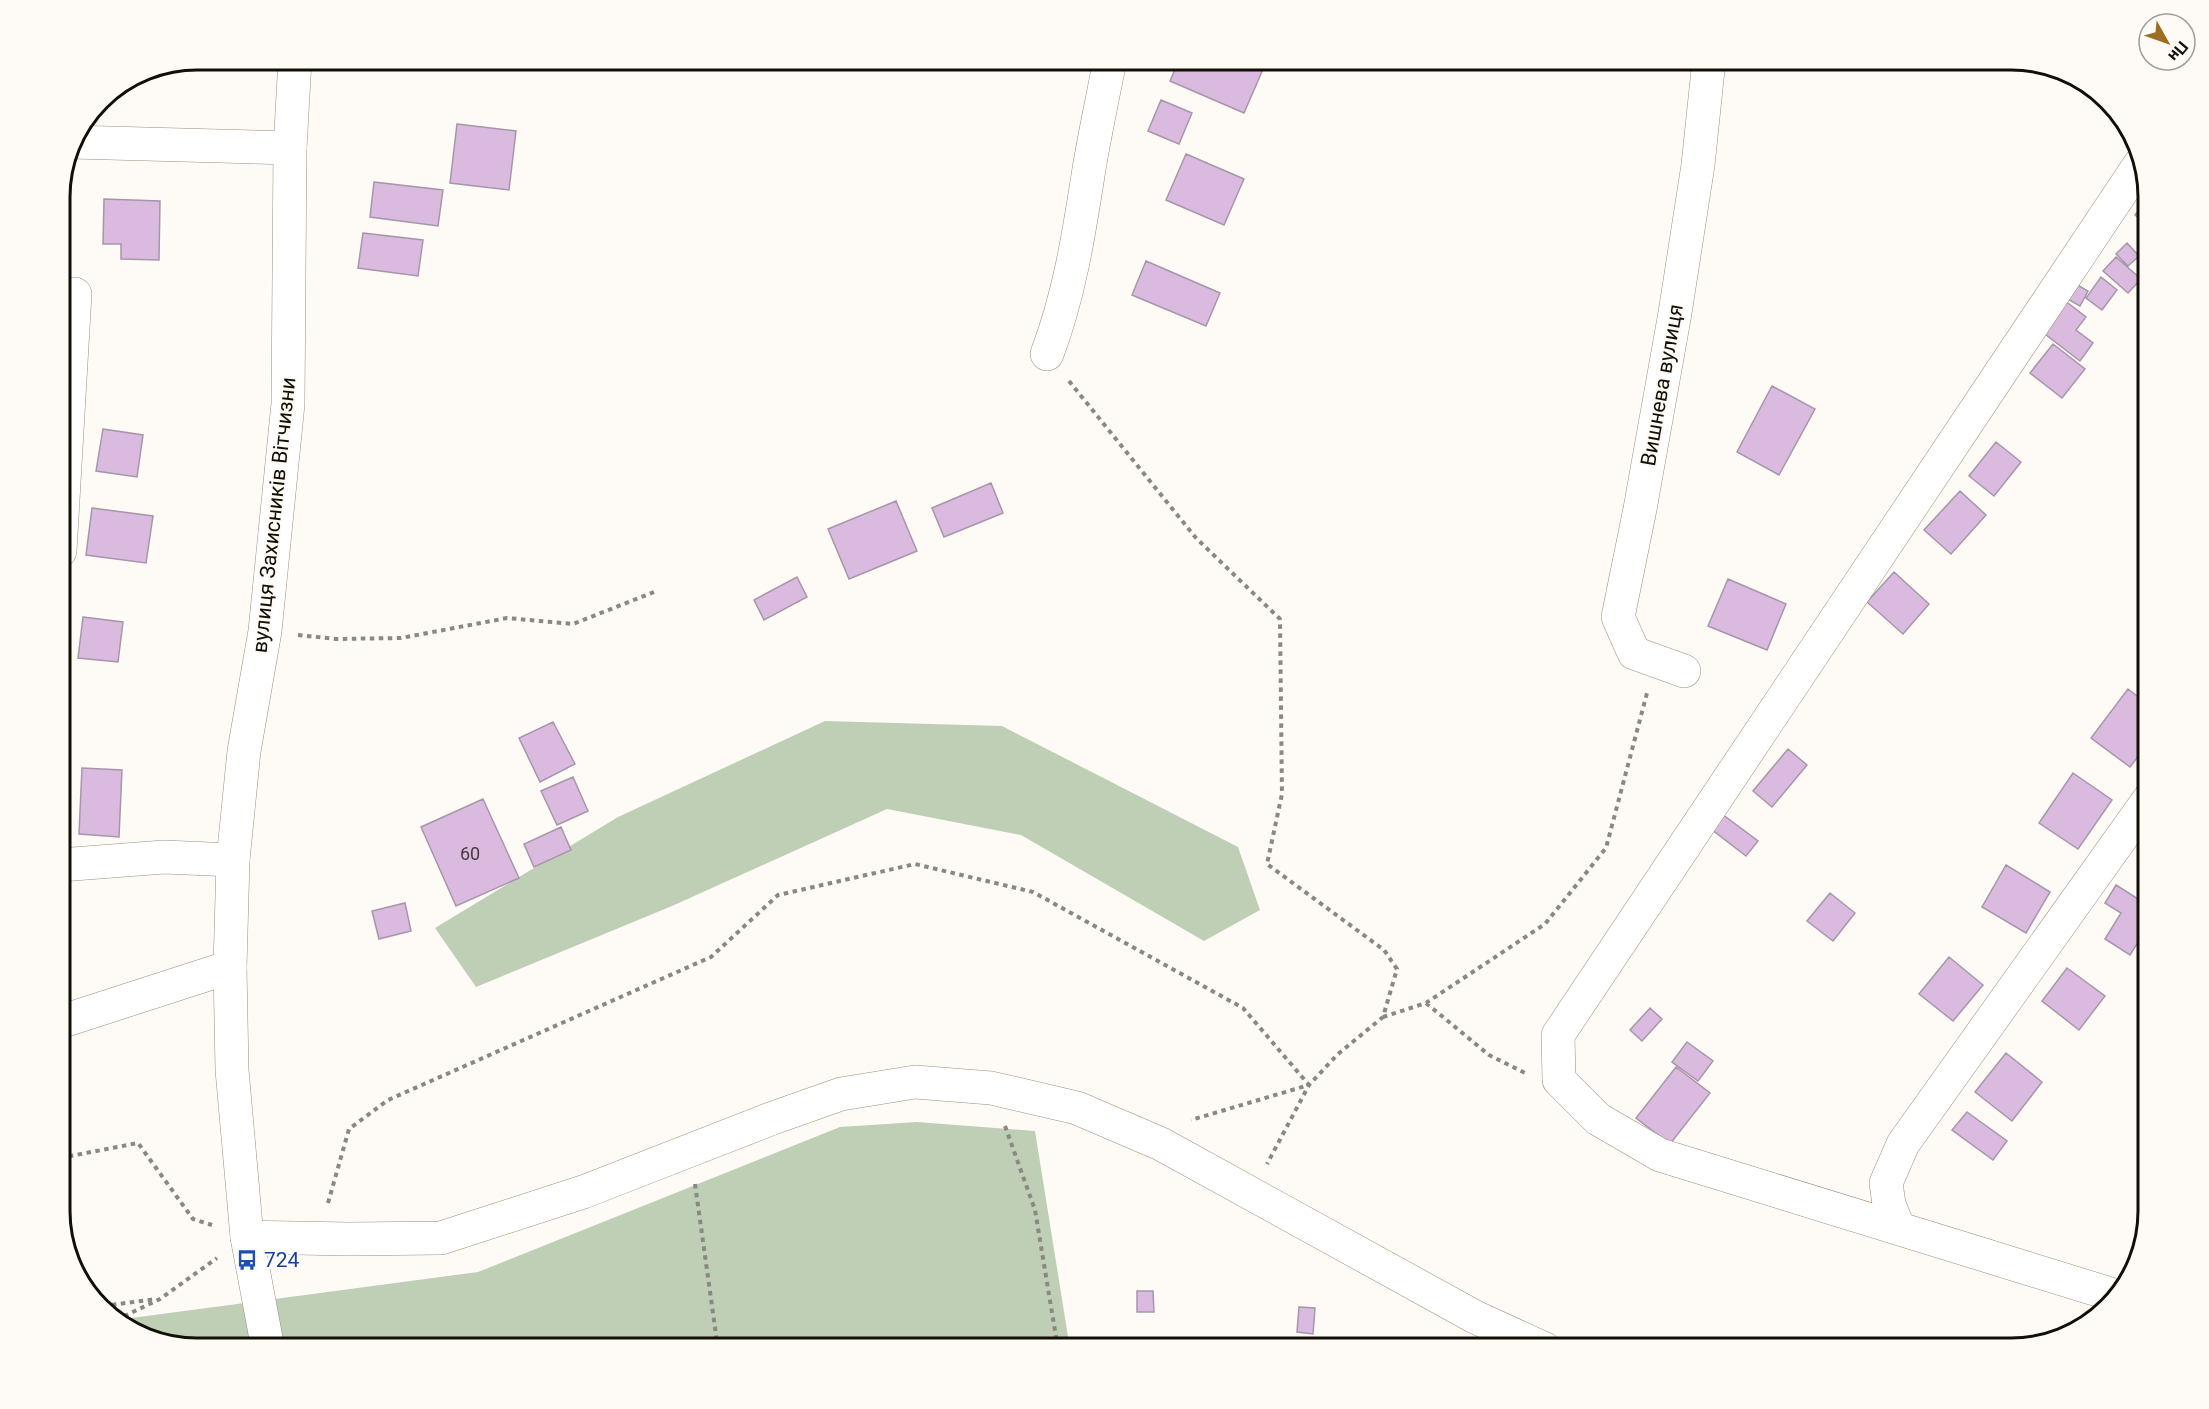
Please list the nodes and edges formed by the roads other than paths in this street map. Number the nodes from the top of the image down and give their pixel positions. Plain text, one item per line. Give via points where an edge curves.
1 (294, 71) edge
2 (1108, 71) edge
3 (1708, 71) edge
4 (83, 142) edge
5 (290, 148) junction
6 (2135, 171) edge
7 (75, 294) dead end
8 (1047, 354) road end
9 (71, 363) edge
10 (1670, 666) road end
11 (2138, 813) edge
12 (233, 860) junction
13 (71, 864) edge
14 (230, 967) junction
15 (71, 1018) edge
16 (1898, 1227) junction
17 (247, 1237) junction
18 (2108, 1293) edge
19 (1475, 1317) junction
20 (266, 1338) edge
21 (1486, 1338) edge
22 (1521, 1338) edge

1 - 5 street, вулиця Захисників Вітчизни
2 - 8 street via 1077,249
3 - 10 street, Вишнева вулиця via 1675,313 1618,617 1634,653
4 - 5 street
5 - 12 street, вулиця Захисників Вітчизни via 288,404 265,631 244,751
6 - 16 street via 1557,1035 1559,1080 1598,1119 1660,1155
7 - 9 street
11 - 16 street via 1903,1144 1886,1184
12 - 13 street via 164,857
12 - 14 street, вулиця Захисників Вітчизни
14 - 15 street
14 - 17 street, вулиця Захисників Вітчизни via 232,1070
16 - 18 street
17 - 19 street via 441,1238 584,1192 841,1094 915,1082 991,1088 1077,1108 1161,1144
17 - 20 street, вулиця Захисників Вітчизни
19 - 21 street
19 - 22 street

